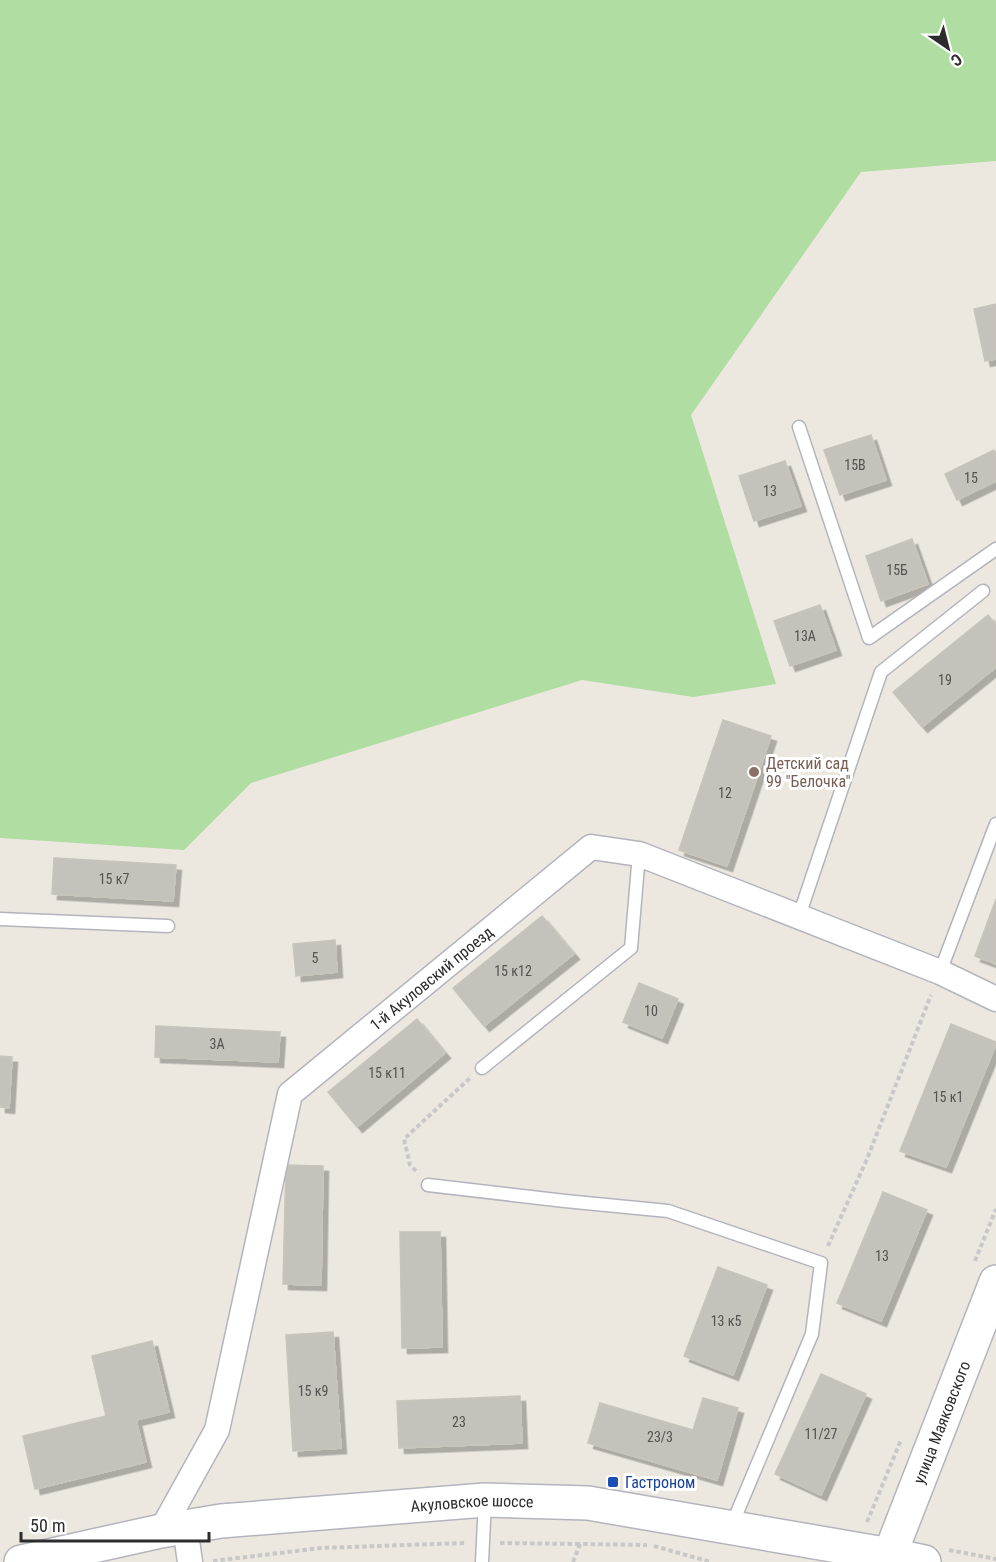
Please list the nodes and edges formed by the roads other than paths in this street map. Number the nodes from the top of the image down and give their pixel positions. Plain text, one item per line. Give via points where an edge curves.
1 (799, 427) dead end
2 (996, 549) edge
3 (983, 591) dead end
4 (996, 824) edge
5 (639, 854) junction
6 (800, 916) junction
7 (0, 919) edge
8 (168, 926) dead end
9 (940, 972) junction
10 (996, 999) edge
11 (482, 1068) road end
12 (428, 1185) road end
13 (996, 1282) edge
14 (485, 1500) junction
15 (731, 1528) junction
16 (173, 1529) junction
17 (935, 1555) edge
18 (888, 1558) edge
19 (201, 1561) edge
20 (21, 1562) edge
21 (482, 1562) edge

1 - 2 lane via 869,638
3 - 6 lane via 881,672
4 - 9 lane
5 - 6 street, 1-й Акуловский проезд
5 - 11 lane via 631,948
5 - 16 street, 1-й Акуловский проезд via 591,847 290,1094 217,1430
6 - 9 street, 1-й Акуловский проезд
7 - 8 lane
9 - 10 street, 1-й Акуловский проезд
12 - 15 lane via 668,1211 821,1263 812,1334
13 - 18 street, улица Маяковского
14 - 15 street, Акуловское шоссе via 588,1503
14 - 16 street, Акуловское шоссе via 221,1521
14 - 21 lane
15 - 18 street, Акуловское шоссе
16 - 19 street
16 - 20 street, Акуловское шоссе
17 - 18 street, Акуловское шоссе

